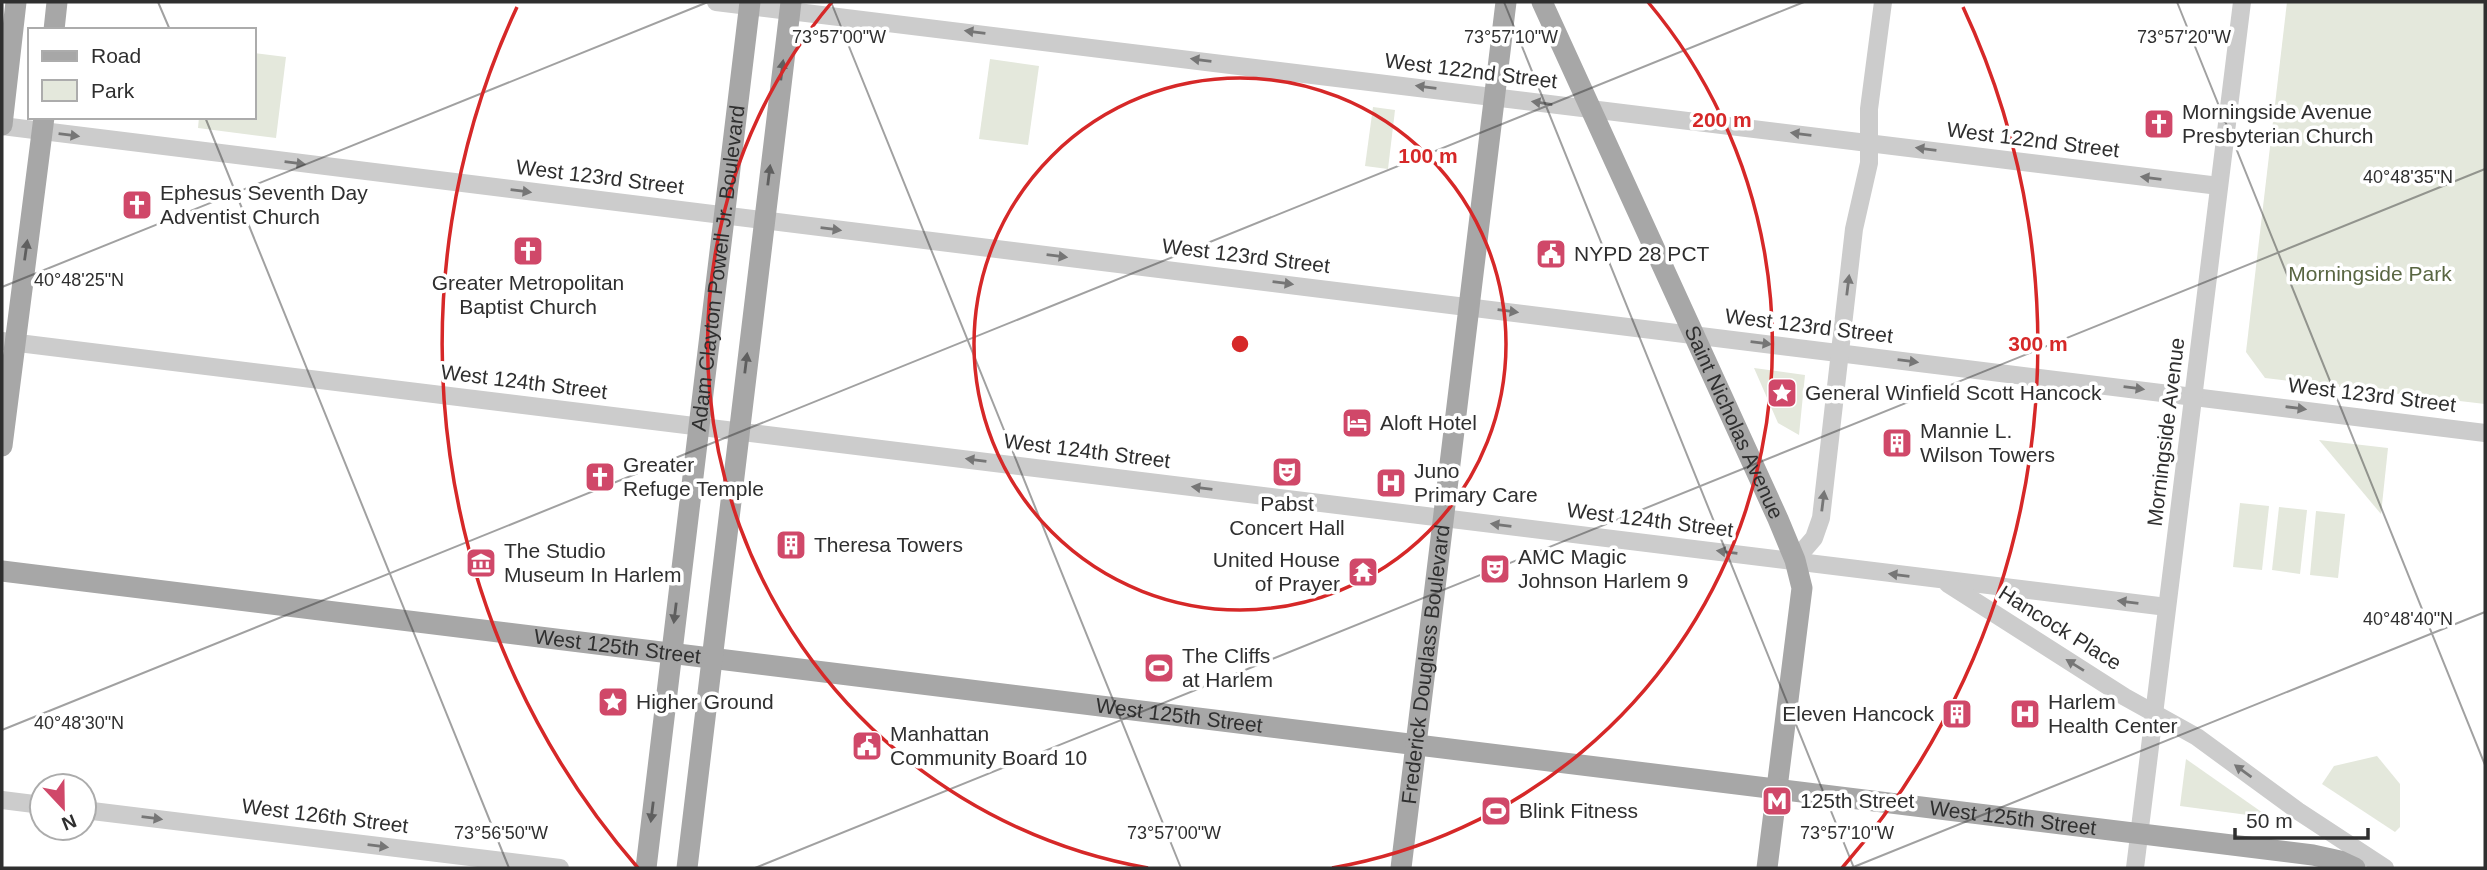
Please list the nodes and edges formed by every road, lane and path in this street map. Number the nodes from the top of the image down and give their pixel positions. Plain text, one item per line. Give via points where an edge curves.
1 (16, 2) edge
2 (57, 2) edge
3 (716, 2) edge
4 (1506, 2) edge
5 (1542, 2) edge
6 (1883, 2) edge
7 (2242, 2) edge
8 (750, 4) edge
9 (790, 6) edge
10 (54, 28) edge
11 (1494, 96) junction
12 (1590, 108) junction
13 (43, 124) edge
14 (2, 126) edge
15 (1869, 142) junction
16 (2219, 186) junction
17 (723, 216) junction
18 (763, 220) junction
19 (1470, 306) junction
20 (1694, 335) junction
21 (8, 341) edge
22 (1840, 353) junction
23 (2194, 395) junction
24 (698, 426) junction
25 (738, 431) junction
26 (2485, 433) edge
27 (2, 446) edge
28 (1446, 519) junction
29 (1795, 560) junction
30 (2, 571) edge
31 (1943, 581) junction
32 (2167, 607) junction
33 (670, 653) junction
34 (710, 658) junction
35 (2154, 713) junction
36 (1417, 746) junction
37 (1777, 789) junction
38 (2, 800) edge
39 (28, 803) edge
40 (98, 812) edge
41 (2139, 834) junction
42 (560, 868) edge
43 (646, 868) edge
44 (687, 868) edge
45 (1401, 868) edge
46 (1767, 868) edge
47 (2135, 868) edge
48 (2355, 868) edge
49 (2385, 868) edge

1 - 14 main road
2 - 10 main road
3 - 8 street, West 122nd Street
4 - 11 main road, Frederick Douglass Boulevard
5 - 12 main road, Saint Nicholas Avenue
6 - 15 street
7 - 16 street, Morningside Avenue
8 - 9 street, West 122nd Street
8 - 17 main road, Adam Clayton Powell Jr. Boulevard
11 -> 9 street, West 122nd Street
18 -> 9 main road, Adam Clayton Powell Jr. Boulevard
12 -> 11 street, West 122nd Street
11 - 19 main road, Frederick Douglass Boulevard
15 -> 12 street, West 122nd Street
12 - 20 main road, Saint Nicholas Avenue
13 - 14 street, West 123rd Street
13 -> 17 street, West 123rd Street
21 -> 13 main road
16 -> 15 street, West 122nd Street
22 -> 15 street
16 - 23 street, Morningside Avenue
17 - 18 street, West 123rd Street
17 - 24 main road, Adam Clayton Powell Jr. Boulevard
18 -> 19 street, West 123rd Street
25 -> 18 main road, Adam Clayton Powell Jr. Boulevard
19 -> 20 street, West 123rd Street
19 - 28 main road, Frederick Douglass Boulevard
20 -> 22 street, West 123rd Street
20 - 29 main road, Saint Nicholas Avenue
21 - 24 street, West 124th Street
21 - 27 main road
22 -> 23 street, West 123rd Street
29 -> 22 street via 1819,526
23 -> 26 street, West 123rd Street
23 - 32 street, Morningside Avenue
24 - 25 street, West 124th Street
24 -> 33 main road, Adam Clayton Powell Jr. Boulevard
28 -> 25 street, West 124th Street
25 - 34 main road, Adam Clayton Powell Jr. Boulevard
29 -> 28 street, West 124th Street
28 - 36 main road, Frederick Douglass Boulevard
31 -> 29 street, West 124th Street
29 - 37 main road, Saint Nicholas Avenue via 1801,594
30 - 33 main road, West 125th Street
32 -> 31 street, West 124th Street
35 -> 31 street, Hancock Place
32 - 35 street, Morningside Avenue
33 - 34 main road, West 125th Street
33 -> 43 main road, Adam Clayton Powell Jr. Boulevard
34 - 36 main road, West 125th Street
34 - 44 main road, Adam Clayton Powell Jr. Boulevard
35 - 41 street, Morningside Avenue
49 -> 35 street via 2197,737
36 - 37 main road, West 125th Street
36 - 45 main road, Frederick Douglass Boulevard
37 - 41 main road, West 125th Street
37 - 46 main road, Saint Nicholas Avenue
38 - 39 street
40 -> 42 street, West 126th Street
41 - 47 street, Morningside Avenue
41 - 48 main road, West 125th Street via 2320,856

